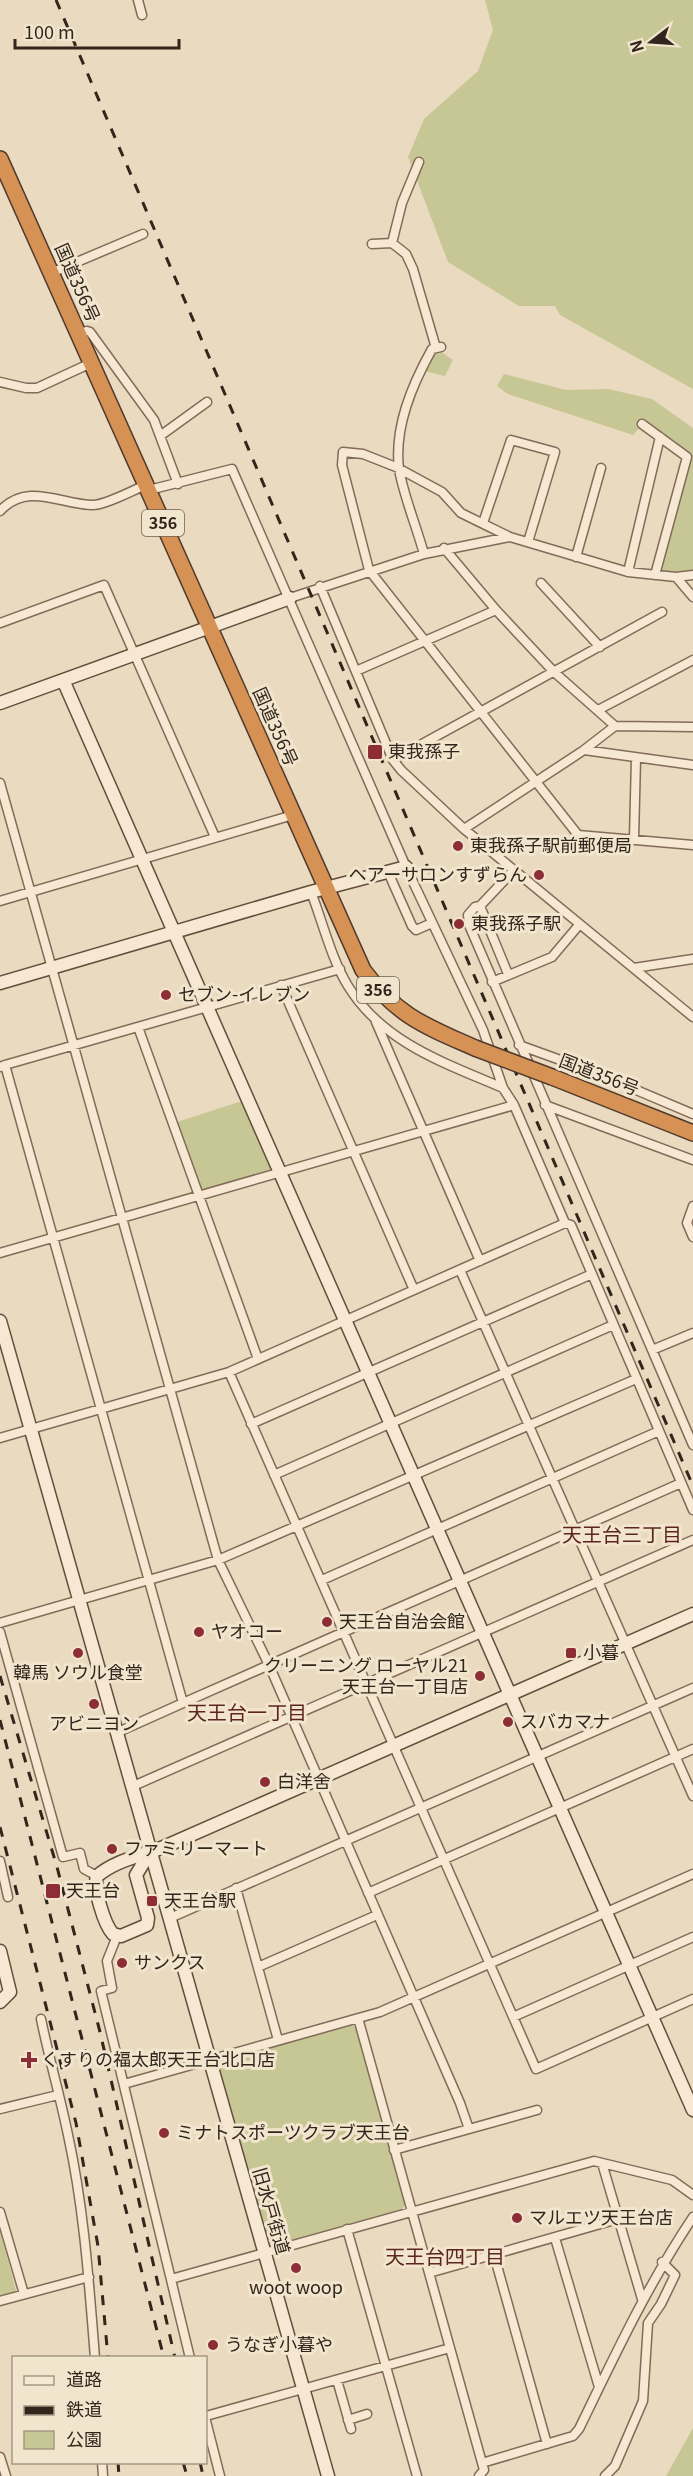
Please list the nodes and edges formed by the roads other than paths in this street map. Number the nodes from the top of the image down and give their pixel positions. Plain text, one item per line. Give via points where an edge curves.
1 (138, 0) edge
2 (142, 15) dead end
3 (0, 159) edge
4 (419, 162) dead end
5 (143, 234) dead end
6 (392, 243) junction
7 (372, 244) dead end
8 (51, 273) junction
9 (78, 333) junction
10 (91, 363) junction
11 (0, 382) edge
12 (207, 402) dead end
13 (642, 424) dead end
14 (160, 436) junction
15 (660, 437) junction
16 (601, 468) dead end
17 (399, 469) junction
18 (178, 484) junction
19 (147, 488) junction
20 (0, 511) edge
21 (483, 523) junction
22 (510, 537) junction
23 (528, 542) junction
24 (444, 549) junction
25 (424, 554) junction
26 (576, 557) junction
27 (369, 570) junction
28 (628, 572) junction
29 (655, 575) junction
30 (693, 575) edge
31 (676, 577) junction
32 (541, 583) dead end
33 (320, 586) junction
34 (693, 597) edge
35 (290, 598) junction
36 (496, 610) junction
37 (662, 612) dead end
38 (0, 623) edge
39 (208, 627) junction
40 (424, 642) junction
41 (600, 647) junction
42 (136, 653) junction
43 (693, 660) edge
44 (356, 671) junction
45 (554, 672) junction
46 (63, 680) junction
47 (0, 703) edge
48 (598, 710) junction
49 (480, 712) junction
50 (615, 726) junction
51 (693, 727) edge
52 (584, 750) junction
53 (636, 758) junction
54 (393, 760) junction
55 (693, 765) edge
56 (535, 782) junction
57 (0, 783) edge
58 (293, 815) junction
59 (464, 829) junction
60 (215, 837) junction
61 (633, 839) junction
62 (693, 845) edge
63 (141, 860) junction
64 (406, 867) junction
65 (513, 871) junction
66 (388, 872) junction
67 (318, 890) junction
68 (31, 892) junction
69 (0, 901) edge
70 (480, 906) junction
71 (432, 923) junction
72 (579, 925) junction
73 (173, 933) junction
74 (693, 959) edge
75 (52, 968) junction
76 (634, 968) junction
77 (340, 969) junction
78 (508, 974) junction
79 (492, 982) junction
80 (0, 983) edge
81 (281, 986) junction
82 (206, 1007) junction
83 (693, 1017) edge
84 (375, 1018) junction
85 (138, 1027) junction
86 (519, 1045) junction
87 (74, 1046) junction
88 (3, 1066) edge
89 (503, 1088) junction
90 (514, 1105) junction
91 (545, 1105) junction
92 (693, 1114) edge
93 (423, 1132) junction
94 (693, 1133) edge
95 (354, 1152) junction
96 (693, 1160) edge
97 (279, 1173) junction
98 (199, 1196) junction
99 (693, 1206) edge
100 (121, 1217) junction
101 (565, 1223) junction
102 (52, 1237) junction
103 (693, 1237) edge
104 (0, 1253) edge
105 (480, 1261) junction
106 (460, 1270) junction
107 (592, 1274) junction
108 (414, 1290) junction
109 (345, 1320) junction
110 (0, 1321) edge
111 (483, 1322) junction
112 (613, 1325) junction
113 (693, 1333) edge
114 (652, 1350) junction
115 (258, 1359) junction
116 (229, 1371) junction
117 (368, 1373) junction
118 (505, 1373) junction
119 (636, 1379) junction
120 (170, 1389) junction
121 (101, 1410) junction
122 (252, 1424) junction
123 (391, 1424) junction
124 (529, 1426) junction
125 (30, 1430) junction
126 (659, 1431) junction
127 (0, 1438) edge
128 (693, 1445) edge
129 (274, 1475) junction
130 (414, 1477) junction
131 (552, 1478) junction
132 (681, 1484) junction
133 (693, 1510) edge
134 (297, 1526) junction
135 (438, 1530) junction
136 (575, 1530) junction
137 (693, 1540) edge
138 (218, 1560) junction
139 (148, 1580) junction
140 (322, 1580) junction
141 (460, 1581) junction
142 (598, 1582) junction
143 (78, 1600) junction
144 (693, 1614) edge
145 (0, 1623) edge
146 (0, 1632) edge
147 (483, 1632) junction
148 (343, 1633) junction
149 (625, 1644) junction
150 (269, 1665) junction
151 (366, 1684) junction
152 (693, 1688) edge
153 (510, 1694) junction
154 (183, 1703) junction
155 (652, 1706) junction
156 (291, 1717) junction
157 (116, 1733) junction
158 (393, 1746) junction
159 (693, 1749) edge
160 (537, 1757) junction
161 (676, 1757) junction
162 (317, 1779) junction
163 (131, 1787) junction
164 (693, 1796) edge
165 (421, 1808) junction
166 (560, 1808) junction
167 (345, 1842) junction
168 (150, 1852) junction
169 (443, 1859) junction
170 (0, 1861) edge
171 (693, 1874) edge
172 (97, 1876) junction
173 (236, 1888) junction
174 (368, 1893) junction
175 (8, 1897) dead end
176 (606, 1913) junction
177 (377, 1915) junction
178 (170, 1918) junction
179 (117, 1936) junction
180 (693, 1937) edge
181 (0, 1951) edge
182 (490, 1964) junction
183 (629, 1965) junction
184 (258, 1967) junction
185 (414, 1997) junction
186 (693, 1999) edge
187 (0, 2003) edge
188 (513, 2017) junction
189 (652, 2017) junction
190 (358, 2018) junction
191 (41, 2019) dead end
192 (278, 2040) junction
193 (210, 2060) junction
194 (124, 2084) junction
195 (58, 2095) junction
196 (0, 2109) edge
197 (537, 2110) dead end
198 (693, 2110) edge
199 (468, 2129) junction
200 (394, 2150) junction
201 (602, 2163) junction
202 (693, 2195) edge
203 (0, 2212) edge
204 (412, 2212) junction
205 (693, 2217) edge
206 (618, 2219) junction
207 (347, 2229) junction
208 (555, 2238) junction
209 (264, 2253) junction
210 (494, 2255) junction
211 (662, 2262) junction
212 (429, 2273) junction
213 (89, 2277) junction
214 (171, 2279) junction
215 (24, 2294) junction
216 (642, 2299) junction
217 (0, 2301) edge
218 (450, 2348) junction
219 (95, 2356) edge
220 (190, 2356) edge
221 (386, 2366) junction
222 (337, 2380) junction
223 (599, 2387) junction
224 (303, 2389) junction
225 (367, 2414) dead end
226 (207, 2419) edge
227 (207, 2423) edge
228 (547, 2444) junction
229 (1, 2463) edge
230 (482, 2463) junction
231 (6, 2476) edge
232 (220, 2476) edge
233 (328, 2476) edge
234 (417, 2476) edge
235 (479, 2476) edge
236 (605, 2476) edge

1 - 2 street
3 - 8 highway, 国道356号 / 356
4 - 6 street via 402,203
5 - 8 street
6 - 7 street
6 - 17 street via 406,254 413,269 438,347 432,350 412,387 399,437
8 - 9 highway, 国道356号 / 356
9 - 10 highway, 国道356号 / 356
9 - 14 street via 90,332 154,420
10 - 11 street via 37,388
10 - 19 highway, 国道356号 / 356
12 - 14 street
13 - 15 street
14 - 18 street
15 - 28 street
15 - 29 street via 687,457
16 - 26 street
17 - 21 street via 442,492 462,513
17 - 25 street
17 - 27 street via 363,454 343,452 342,465
18 - 19 street
18 - 35 street via 232,469
19 - 20 street via 95,505 25,496
19 - 39 highway, 国道356号 / 356
21 - 22 street
21 - 23 street via 511,440 555,452
22 - 23 street
22 - 24 street
23 - 26 street
24 - 25 street
24 - 36 street
25 - 27 street
26 - 28 street
27 - 33 street
27 - 40 street
28 - 29 street
29 - 31 street
30 - 31 street
31 - 34 street
32 - 41 street
33 - 35 street
33 - 44 street
35 - 39 street
35 - 64 street
36 - 40 street
36 - 45 street
37 - 41 street
38 - 42 street via 104,585
39 - 42 street
39 - 58 highway, 国道356号 / 356
40 - 44 street
40 - 49 street
41 - 45 street
42 - 46 street
42 - 60 street
43 - 48 street
44 - 54 street
45 - 48 street
45 - 49 street
46 - 47 street
46 - 63 street
48 - 50 street
49 - 54 street
49 - 56 street
50 - 51 street
50 - 52 street
52 - 53 street
52 - 56 street
53 - 55 street
53 - 61 street
54 - 59 street
56 - 59 street
56 - 61 street via 578,835
57 - 68 street
58 - 60 street
58 - 67 highway, 国道356号 / 356
59 - 65 street
60 - 63 street
61 - 62 street
63 - 68 street
63 - 73 street
64 - 66 street
64 - 71 street
65 - 70 street
65 - 72 street
66 - 67 street
66 - 71 street via 412,926 416,930
67 - 73 street
67 - 77 street
67 - 94 highway, 国道356号 / 356, bridge via 363,970 386,999 418,1023
68 - 69 street
68 - 75 street
70 - 78 street
70 - 79 street via 468,915 469,925
71 - 89 street via 483,1030
72 - 76 street
72 - 78 street via 552,957
73 - 75 street
73 - 82 street
74 - 76 street
75 - 80 street
75 - 87 street
76 - 83 street
77 - 81 street
77 - 84 street via 348,986
78 - 79 street
79 - 86 street
81 - 82 street
81 - 95 street
82 - 85 street
82 - 97 street
84 - 89 street via 420,1053
84 - 93 street
85 - 87 street
85 - 98 street
86 - 91 street
86 - 92 street
87 - 88 street
87 - 100 street
88 - 102 street
89 - 90 street
90 - 93 street
90 - 101 street
91 - 96 street
91 - 114 street
93 - 95 street
93 - 105 street
95 - 97 street
95 - 108 street
97 - 98 street
97 - 109 street
98 - 100 street
98 - 115 street
99 - 103 street via 687,1223
100 - 102 street
100 - 120 street
101 - 105 street
101 - 107 street via 571,1225
102 - 104 street
102 - 121 street
105 - 106 street
106 - 108 street
106 - 111 street
107 - 111 street
107 - 112 street
108 - 109 street
109 - 115 street
109 - 117 street
110 - 125 street, 旧水戸街道
111 - 117 street
111 - 118 street
112 - 118 street
112 - 119 street
113 - 114 street
114 - 128 street
115 - 116 street
116 - 120 street
116 - 122 street
117 - 122 street
117 - 123 street
118 - 123 street
118 - 124 street
119 - 124 street
119 - 126 street
120 - 121 street
120 - 138 street
121 - 125 street
121 - 139 street
122 - 129 street
123 - 129 street
123 - 130 street
124 - 130 street
124 - 131 street
125 - 127 street
125 - 143 street, 旧水戸街道
126 - 131 street
126 - 132 street
129 - 134 street
130 - 134 street
130 - 135 street
131 - 135 street
131 - 136 street
132 - 133 street
132 - 136 street
134 - 138 street
134 - 140 street
135 - 140 street
135 - 141 street
136 - 141 street
136 - 142 street
137 - 142 street
138 - 139 street
138 - 150 street
139 - 143 street
139 - 154 street
140 - 148 street
141 - 147 street
141 - 148 street
142 - 147 street
142 - 149 street
143 - 145 street
143 - 157 street, 旧水戸街道
144 - 149 street
146 - 172 street via 63,1857 80,1853 84,1869
147 - 151 street
147 - 153 street
148 - 150 street
148 - 151 street
149 - 153 street
149 - 155 street
150 - 154 street
150 - 156 street
151 - 156 street
151 - 158 street
152 - 155 street
153 - 158 street
153 - 160 street
154 - 157 street
155 - 160 street
155 - 161 street
156 - 162 street
156 - 163 street
157 - 163 street, 旧水戸街道
158 - 162 street
158 - 165 street
159 - 161 street
160 - 165 street
160 - 166 street
161 - 164 street
161 - 166 street
162 - 167 street
162 - 168 street
163 - 168 street, 旧水戸街道
165 - 167 street
165 - 169 street
166 - 169 street
166 - 176 street
167 - 173 street
167 - 174 street
168 - 172 street via 136,1855
168 - 178 street, 旧水戸街道
168 - 179 street via 136,1875 148,1921 144,1927
169 - 174 street
169 - 182 street
170 - 175 street
171 - 176 street
172 - 179 street via 95,1883 106,1923
173 - 178 street
173 - 184 street
174 - 177 street
176 - 182 street
176 - 183 street
177 - 184 street
177 - 185 street
178 - 193 street, 旧水戸街道
179 - 194 street via 107,1961 112,1988 101,1991
180 - 183 street
181 - 187 street via 10,1992
182 - 185 street
182 - 188 street
183 - 188 street
183 - 189 street
184 - 192 street
185 - 190 street
185 - 199 street
186 - 189 street
188 - 189 street via 536,2068
189 - 198 street
190 - 192 street
190 - 200 street
191 - 195 street
192 - 193 street
193 - 194 street
193 - 209 street, 旧水戸街道
194 - 214 street
195 - 196 street
195 - 213 street via 70,2146
197 - 199 street
199 - 200 street
200 - 204 street
201 - 202 street via 672,2180
201 - 204 street via 594,2161
201 - 206 street
203 - 215 street
204 - 207 street
204 - 212 street
205 - 211 street
206 - 208 street
206 - 216 street
207 - 209 street
207 - 221 street
208 - 210 street
208 - 223 street
209 - 214 street
209 - 224 street, 旧水戸街道
210 - 212 street
210 - 228 street
211 - 216 street
211 - 236 street via 675,2275 648,2323 643,2401 615,2466
212 - 218 street
213 - 215 street
213 - 219 street
214 - 220 street
215 - 217 street
216 - 223 street
218 - 221 street
218 - 230 street
221 - 222 street
221 - 234 street
222 - 224 street
222 - 225 street via 350,2424
223 - 228 street via 573,2436
224 - 226 street
224 - 233 street, 旧水戸街道
227 - 232 street
228 - 230 street
229 - 231 street
230 - 235 street via 484,2470

